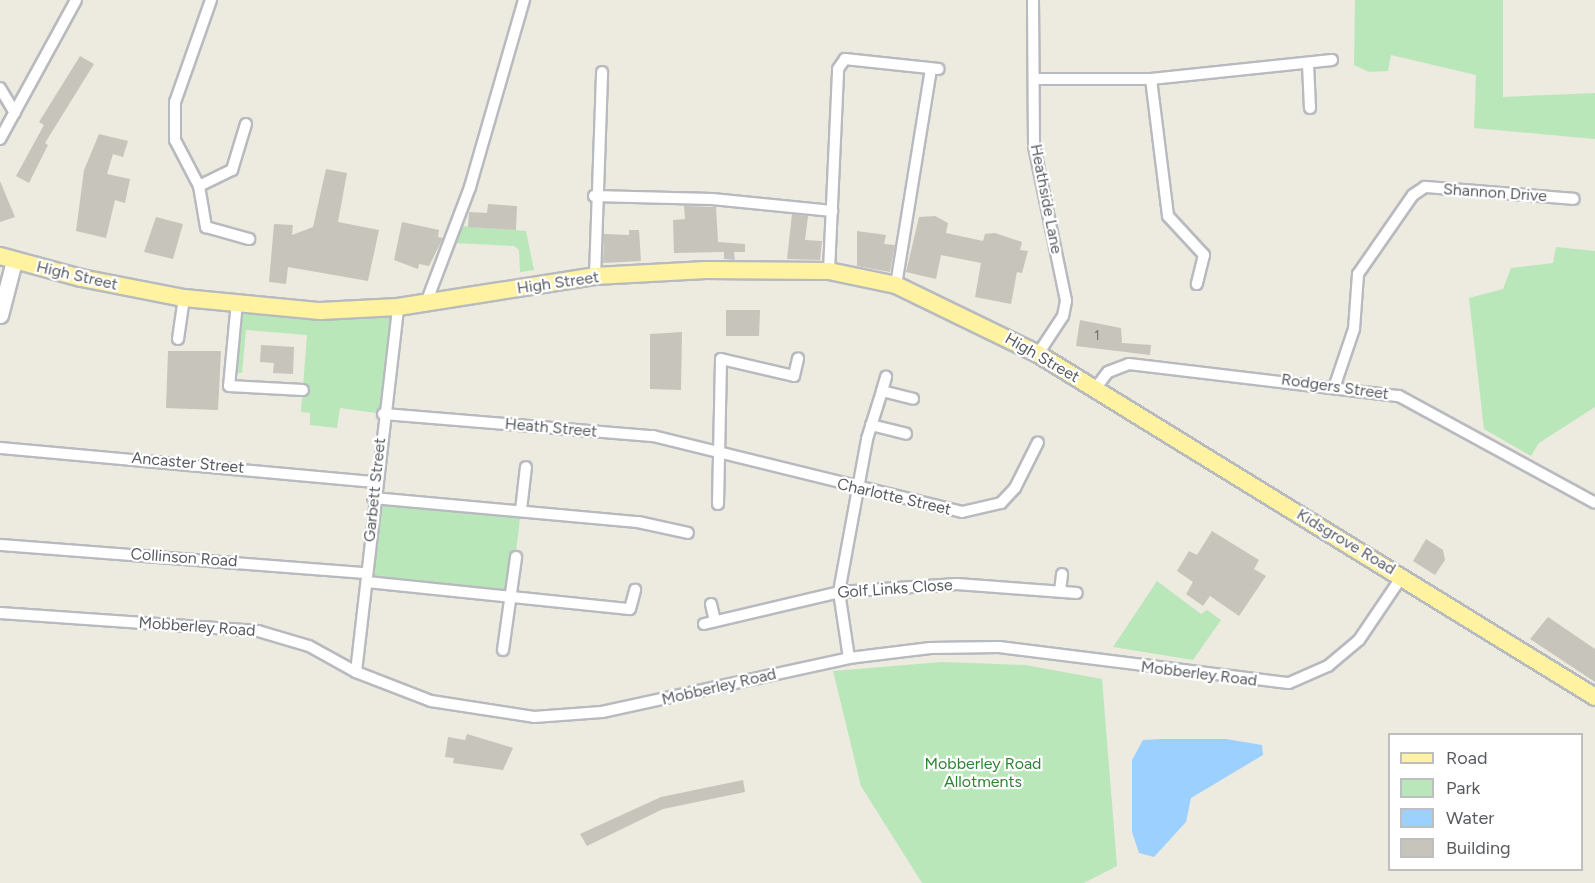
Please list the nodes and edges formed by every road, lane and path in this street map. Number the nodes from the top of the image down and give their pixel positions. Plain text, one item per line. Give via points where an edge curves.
1 (76, 0) edge
2 (524, 0) edge
3 (1033, 0) edge
4 (206, 2) edge
5 (1332, 60) dead end
6 (1308, 64) junction
7 (602, 72) dead end
8 (1034, 79) junction
9 (1151, 79) junction
10 (0, 88) edge
11 (1310, 108) dead end
12 (15, 113) junction
13 (246, 124) dead end
14 (0, 139) edge
15 (199, 186) junction
16 (594, 195) junction
17 (1574, 199) dead end
18 (832, 211) junction
19 (249, 239) dead end
20 (7, 259) edge
21 (830, 272) junction
22 (595, 276) junction
23 (1197, 284) dead end
24 (896, 285) junction
25 (184, 298) junction
26 (237, 302) junction
27 (426, 303) junction
28 (398, 307) junction
29 (0, 315) edge
30 (178, 339) dead end
31 (1038, 354) junction
32 (798, 358) dead end
33 (885, 377) dead end
34 (1335, 385) junction
35 (1095, 389) junction
36 (303, 390) dead end
37 (882, 391) junction
38 (913, 399) dead end
39 (383, 414) junction
40 (871, 425) junction
41 (906, 434) dead end
42 (1038, 442) dead end
43 (0, 448) edge
44 (717, 455) junction
45 (526, 467) dead end
46 (375, 482) junction
47 (855, 488) junction
48 (373, 498) junction
49 (1595, 502) edge
50 (718, 504) dead end
51 (521, 510) junction
52 (688, 533) dead end
53 (0, 545) edge
54 (516, 557) dead end
55 (1062, 574) dead end
56 (1403, 575) junction
57 (367, 577) junction
58 (635, 590) dead end
59 (1059, 591) junction
60 (839, 592) junction
61 (1077, 593) dead end
62 (511, 594) junction
63 (711, 604) dead end
64 (0, 613) edge
65 (715, 621) junction
66 (704, 624) dead end
67 (503, 650) dead end
68 (849, 658) junction
69 (356, 672) junction
70 (1595, 697) edge

1 - 12 street
2 - 27 street via 474,177
3 - 8 street, Heathside Lane
4 - 15 street via 172,121 175,140
5 - 6 street
6 - 9 street
6 - 11 street
7 - 16 street
8 - 9 street
8 - 31 street, Heathside Lane via 1034,146 1066,301 1063,316
9 - 23 street via 1168,216 1209,255
10 - 12 street
12 - 14 street
13 - 15 street via 232,170
15 - 19 street via 206,227
16 - 18 street via 712,199
16 - 22 street
17 - 34 street, Shannon Drive via 1425,188 1413,195 1358,274 1354,329
18 - 21 street
18 - 24 street via 838,69 844,59 934,69
20 - 25 main road, High Street
20 - 29 street
21 - 22 main road, High Street via 706,270
21 - 24 main road, High Street
22 - 27 main road, High Street
24 - 31 main road, High Street
25 - 26 main road, High Street
25 - 30 street
26 - 28 main road, High Street via 320,311
26 - 36 street via 229,386
27 - 28 main road, High Street
28 - 39 street, Garbett Street
31 - 35 main road, High Street
32 - 44 street via 794,376 721,359
33 - 37 street
34 - 35 street, Rodgers Street via 1129,364 1107,372
34 - 49 street, Rodgers Street via 1399,396
35 - 56 main road, Kidsgrove Road
37 - 38 street
37 - 40 street
39 - 44 street, Heath Street via 653,436
39 - 46 street, Garbett Street
40 - 41 street
40 - 47 street
42 - 47 street, Charlotte Street via 1015,488 1001,503 982,511 962,512
43 - 46 street, Ancaster Street
44 - 47 street, Charlotte Street
44 - 50 street
45 - 51 street
46 - 48 street, Garbett Street
47 - 60 street
48 - 51 street
48 - 57 street, Garbett Street
51 - 52 street via 638,522
53 - 57 street, Collinson Road
54 - 62 street
55 - 59 street
56 - 68 street, Mobberley Road via 1359,640 1328,666 1289,683 999,647 930,648
56 - 70 main road, Kidsgrove Road
57 - 62 street, Collinson Road
57 - 69 street, Garbett Street
58 - 62 street, Collinson Road via 630,609
59 - 60 street, Golf Links Close via 957,584
59 - 61 street, Golf Links Close
60 - 65 street, Golf Links Close
60 - 68 street
62 - 67 street
63 - 65 street
64 - 69 street, Mobberley Road via 258,631 309,646
65 - 66 street, Golf Links Close
68 - 69 street, Mobberley Road via 602,712 534,717 431,701

